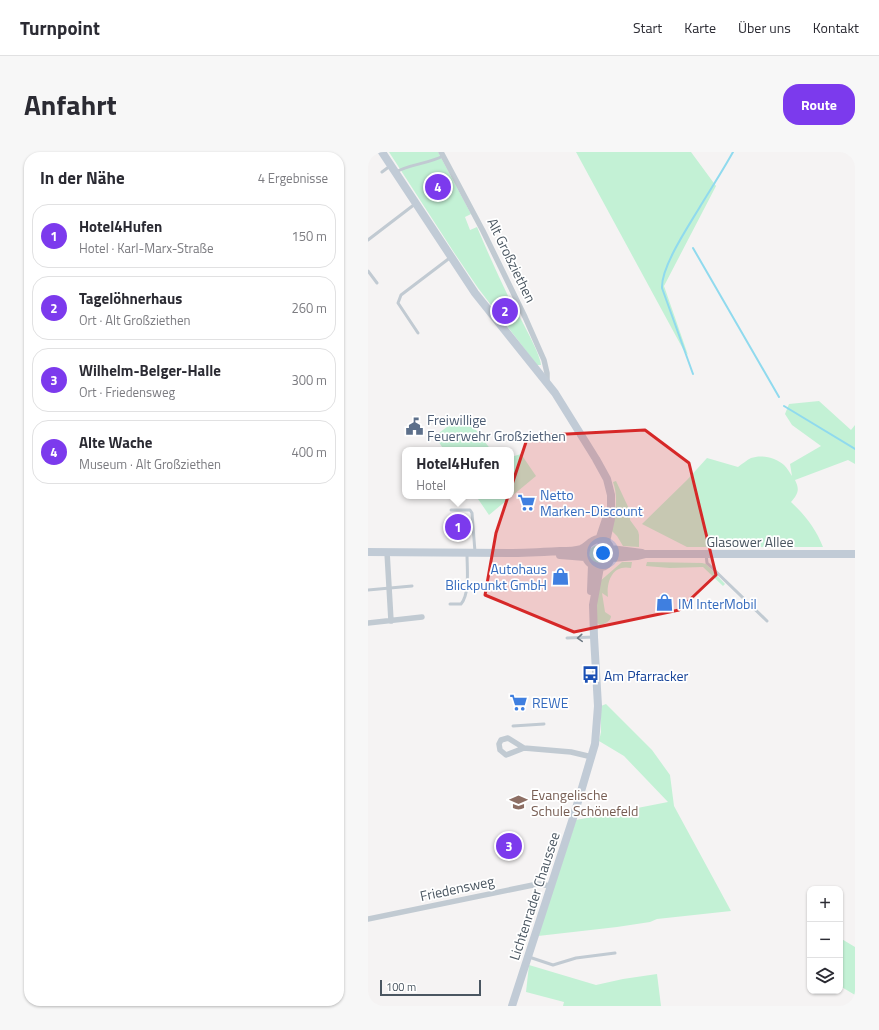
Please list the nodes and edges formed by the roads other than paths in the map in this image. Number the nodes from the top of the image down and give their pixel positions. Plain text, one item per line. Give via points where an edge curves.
1 (382, 152) edge
2 (442, 154) edge
3 (393, 169) junction
4 (382, 172) dead end
5 (415, 204) junction
6 (368, 240) edge
7 (451, 257) junction
8 (368, 271) edge
9 (377, 283) dead end
10 (418, 333) dead end
11 (547, 383) junction
12 (451, 510) dead end
13 (605, 544) junction
14 (587, 547) junction
15 (368, 552) edge
16 (387, 552) junction
17 (471, 552) junction
18 (549, 552) junction
19 (645, 554) junction
20 (706, 554) junction
21 (855, 554) edge
22 (585, 557) junction
23 (612, 558) junction
24 (592, 565) junction
25 (600, 567) junction
26 (412, 586) dead end
27 (388, 588) junction
28 (368, 590) edge
29 (450, 604) dead end
30 (593, 605) junction
31 (422, 617) dead end
32 (391, 621) junction
33 (766, 621) dead end
34 (368, 623) edge
35 (594, 637) junction
36 (567, 638) dead end
37 (544, 724) dead end
38 (513, 726) dead end
39 (524, 748) dead end
40 (592, 758) junction
41 (551, 886) junction
42 (368, 919) edge
43 (615, 953) dead end
44 (528, 957) junction
45 (512, 1006) edge

1 - 3 street
2 - 3 lane via 434,161
2 - 11 street, Alt Großziethen via 528,324 548,372
3 - 4 lane
3 - 5 street
5 - 6 lane
5 - 7 street
7 - 10 lane via 401,295 398,303
7 - 11 street via 475,292
8 - 9 lane
11 - 13 street via 607,479 610,508
12 - 17 lane via 470,510 472,513
13 - 14 street via 592,542
13 - 19 street, Glasower Allee
13 - 23 street
14 - 18 street
14 - 22 street
15 - 16 street
16 - 17 street
16 - 27 street
17 - 18 street
17 - 29 lane via 465,600 461,604
18 - 22 street
19 - 20 street, Glasower Allee
19 - 23 street, Glasower Allee
20 - 21 street, Glasower Allee
20 - 33 lane via 707,564
22 - 24 street
23 - 25 street
24 - 25 street
24 - 30 street, Lichtenrader Chaussee
25 - 30 street, Lichtenrader Chaussee
26 - 27 lane
27 - 28 lane
27 - 32 street
30 - 35 street, Lichtenrader Chaussee
31 - 32 street
32 - 34 street
35 -> 36 lane
35 - 40 street, Lichtenrader Chaussee via 598,719
37 - 38 lane
39 - 40 street via 571,752
40 - 41 street, Lichtenrader Chaussee
41 - 42 street, Friedensweg via 538,884
41 - 44 street, Lichtenrader Chaussee
43 - 44 lane via 576,958 553,965
44 - 45 street, Lichtenrader Chaussee

